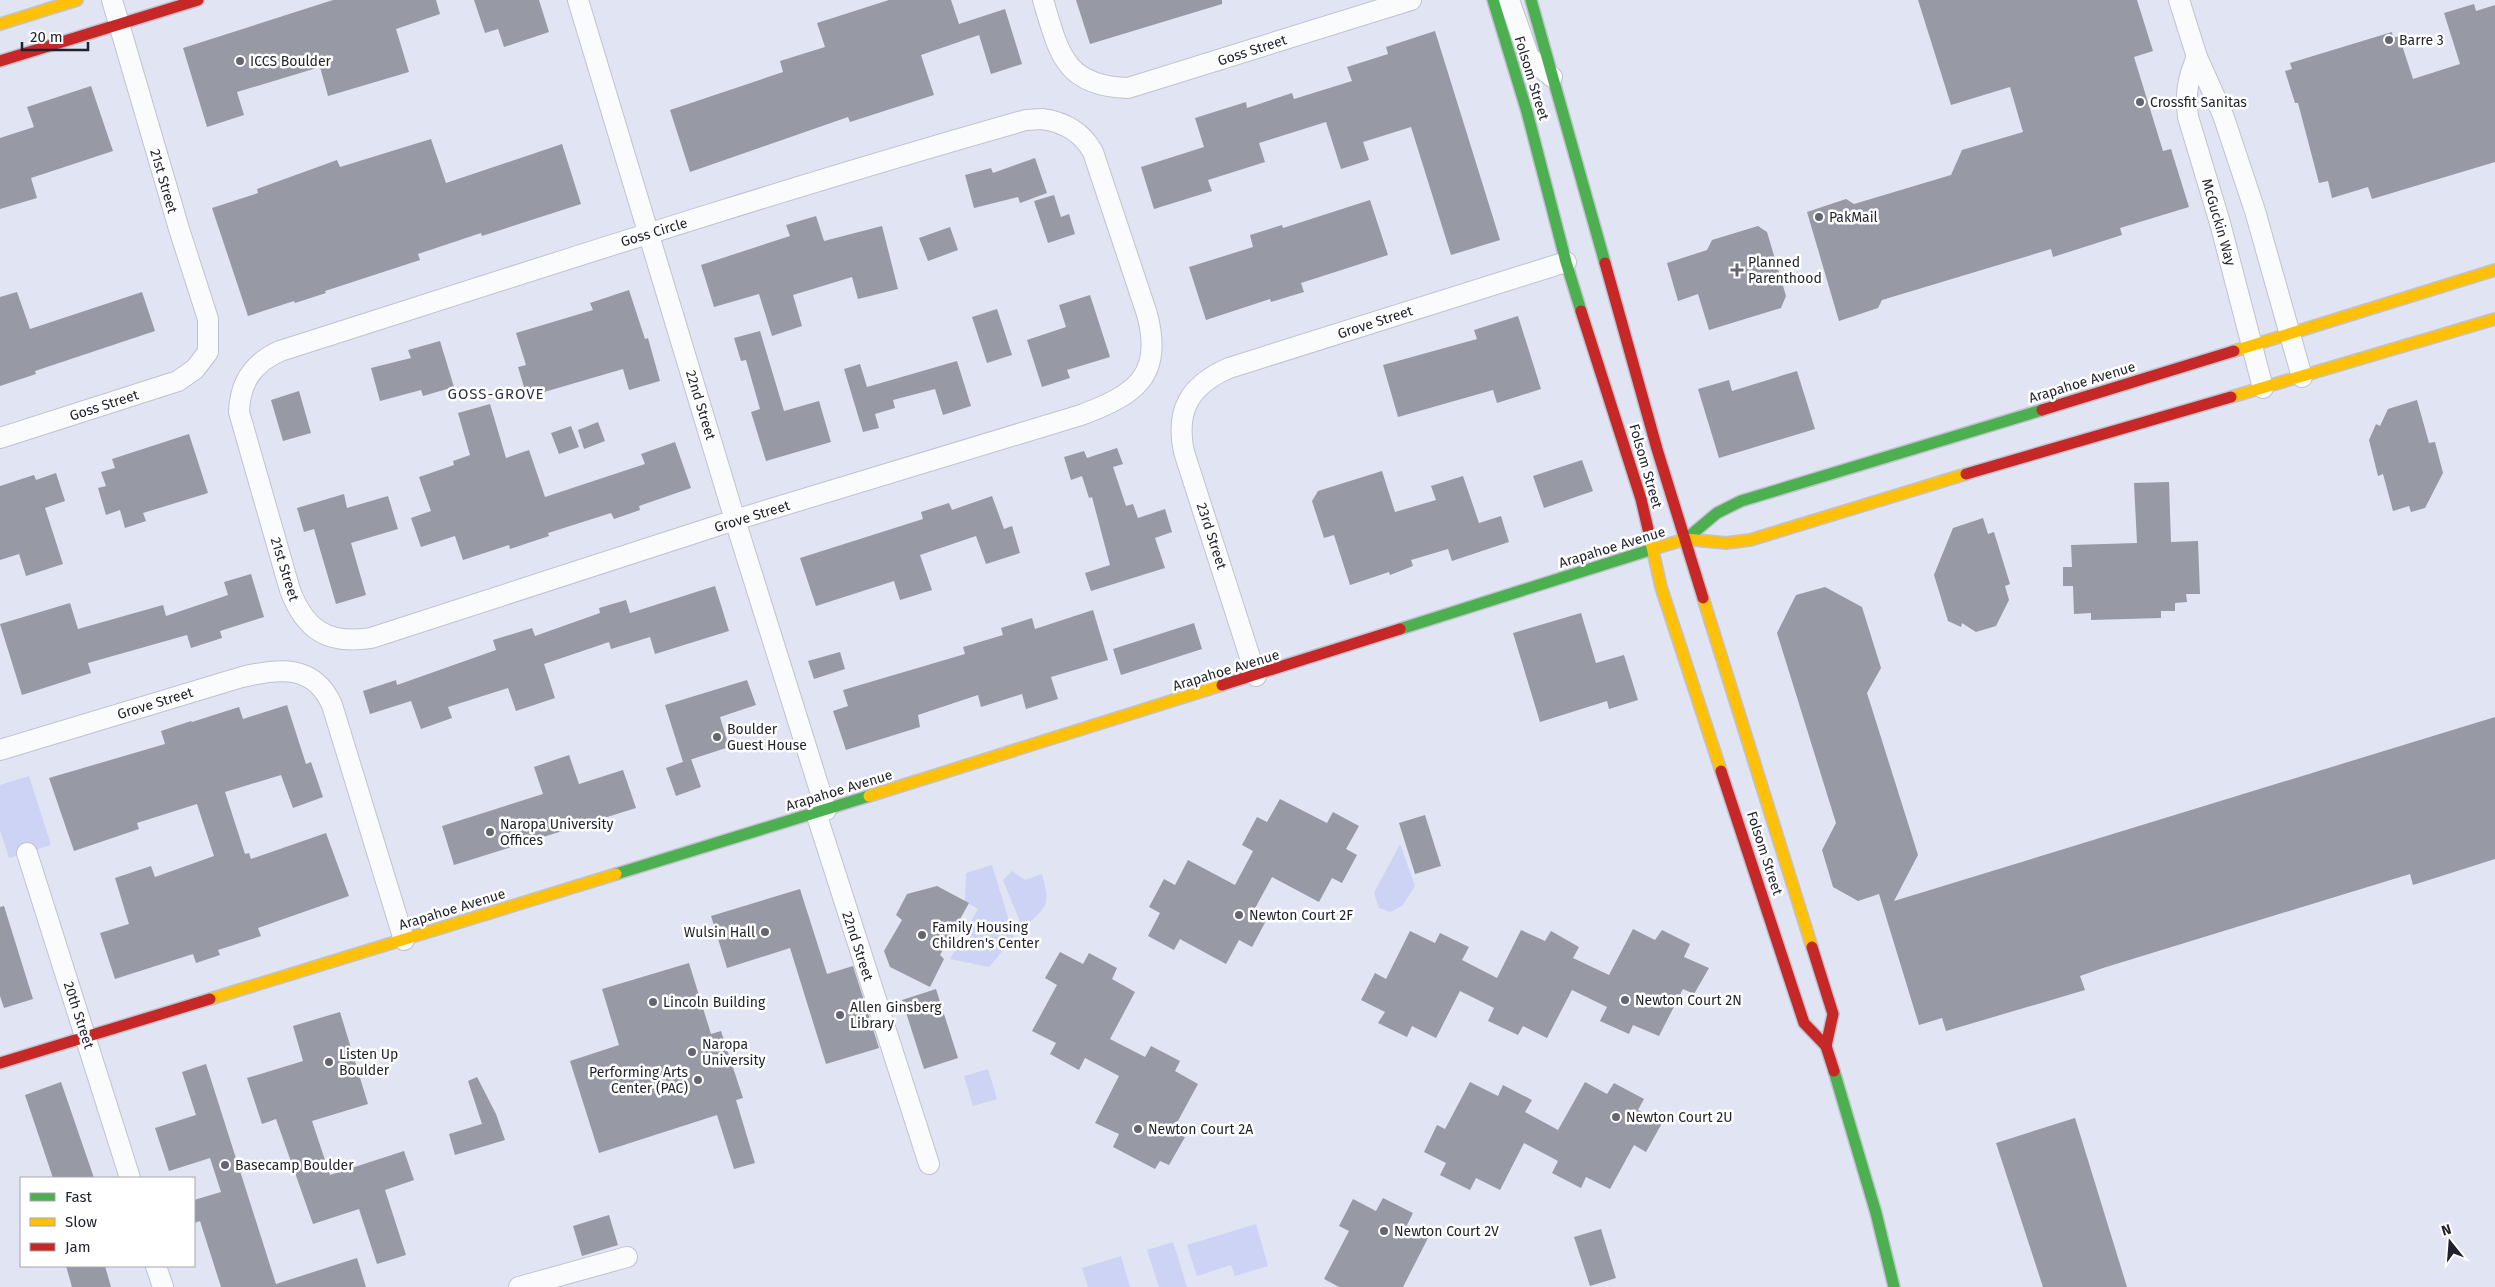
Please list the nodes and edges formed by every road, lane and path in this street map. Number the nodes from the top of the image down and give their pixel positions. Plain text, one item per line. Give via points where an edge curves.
1 (77, 0) edge
2 (112, 0) edge
3 (198, 0) edge
4 (578, 0) edge
5 (1043, 0) edge
6 (1411, 0) edge
7 (1493, 0) edge
8 (1510, 0) edge
9 (1531, 0) edge
10 (2179, 0) edge
11 (0, 24) edge
12 (120, 25) junction
13 (2197, 57) junction
14 (0, 61) edge
15 (1552, 77) junction
16 (648, 234) junction
17 (1566, 262) junction
18 (2495, 270) edge
19 (2495, 319) edge
20 (2290, 334) junction
21 (2252, 345) junction
22 (202, 361) joint
23 (1146, 370) joint
24 (2302, 377) junction
25 (245, 384) joint
26 (2263, 388) junction
27 (1191, 396) joint
28 (0, 438) edge
29 (735, 520) junction
30 (1686, 540) junction
31 (1653, 550) junction
32 (346, 640) joint
33 (1256, 676) junction
34 (0, 750) edge
35 (821, 812) junction
36 (27, 853) dead end
37 (404, 940) junction
38 (86, 1037) junction
39 (1826, 1046) junction
40 (0, 1063) edge
41 (929, 1164) dead end
42 (130, 1177) edge
43 (627, 1257) dead end
44 (156, 1267) edge
45 (569, 1281) edge
46 (163, 1287) edge
47 (519, 1287) edge
48 (1894, 1287) edge

1 - 11 main road
2 - 12 street, 21st Street
3 - 12 main road
4 - 16 street, 22nd Street
5 - 6 street, Goss Street via 1063,59 1084,79 1113,87 1144,84
7 - 17 main road, Folsom Street via 1527,112
8 - 15 street via 1529,57
9 - 15 main road, Folsom Street
10 - 13 street
12 - 14 main road
12 - 22 street, 21st Street via 208,319 208,352
13 - 20 street via 2223,115 2255,211
13 - 21 street, McGuckin Way via 2188,76 2188,117
15 - 30 main road, Folsom Street via 1657,449
16 - 23 street, Goss Circle via 1026,120 1056,121 1076,132 1093,152 1147,314 1153,348
16 - 25 street, Goss Circle via 280,351 264,358 249,373
16 - 29 street, 22nd Street
17 - 27 street, Grove Street via 1229,368 1211,377
17 - 31 main road, Folsom Street via 1638,491
18 - 20 main road, Arapahoe Avenue
19 - 24 main road, Arapahoe Avenue
20 - 21 main road, Arapahoe Avenue
20 - 24 street
21 - 26 street, McGuckin Way
21 - 30 main road, Arapahoe Avenue via 1741,501 1717,513
22 - 28 street, Goss Street via 178,381
23 - 29 street, Grove Street via 1128,395 1081,416
24 - 26 main road, Arapahoe Avenue
25 - 32 street, 21st Street via 239,397 238,412 295,604 316,630 335,639
26 - 30 main road, Arapahoe Avenue via 1750,540
27 - 33 street, 23rd Street via 1180,431 1184,452
29 - 32 street, Grove Street via 371,638
29 - 35 street, 22nd Street
30 - 31 main road, Arapahoe Avenue
30 - 39 main road, Folsom Street via 1833,1014
31 - 33 main road, Arapahoe Avenue
31 - 39 main road, Folsom Street via 1661,587 1804,1023
33 - 35 main road, Arapahoe Avenue
34 - 37 street, Grove Street via 261,672 298,672 322,687 332,705
35 - 37 main road, Arapahoe Avenue
35 - 41 street, 22nd Street
36 - 38 street, 20th Street
37 - 38 main road, Arapahoe Avenue
38 - 40 main road, Arapahoe Avenue
38 - 42 street, 20th Street
39 - 48 main road, Folsom Street via 1876,1213
43 - 45 street
44 - 46 street
45 - 47 street

